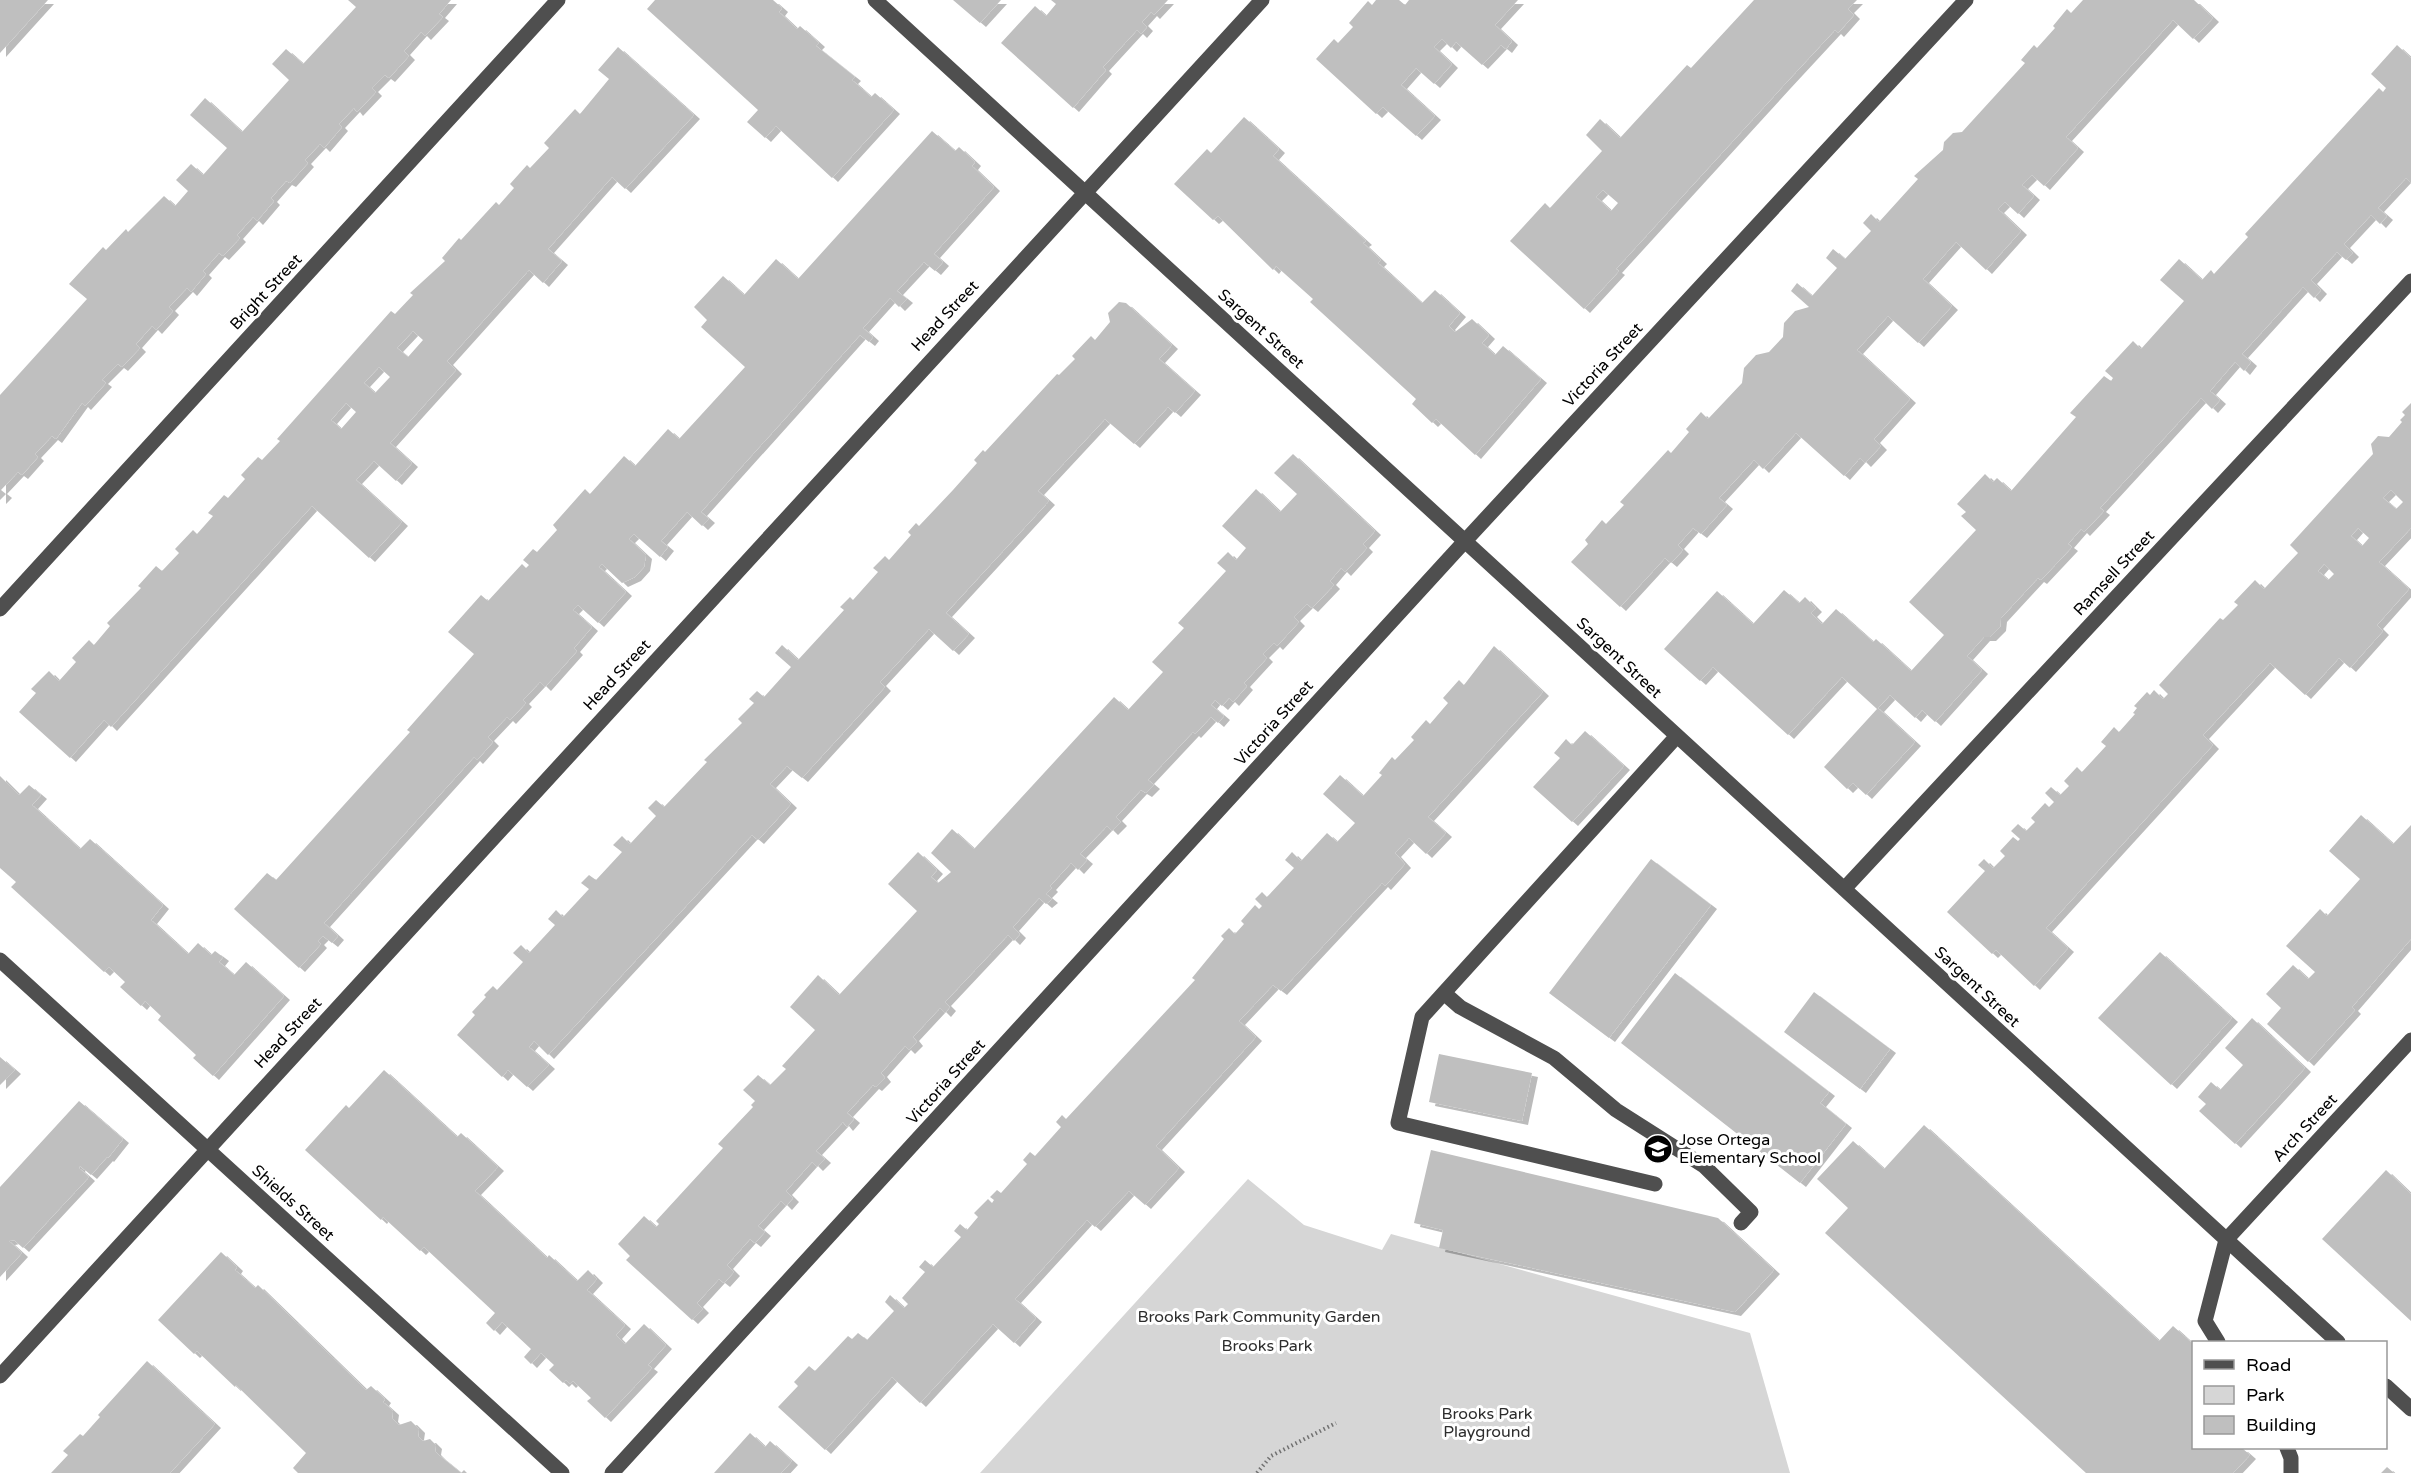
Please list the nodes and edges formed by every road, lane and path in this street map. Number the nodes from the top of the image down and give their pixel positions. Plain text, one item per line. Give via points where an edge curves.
1 (558, 0) edge
2 (875, 0) edge
3 (1262, 0) edge
4 (1966, 0) edge
5 (1084, 192) junction
6 (2411, 281) edge
7 (1465, 541) junction
8 (0, 609) edge
9 (1677, 736) junction
10 (1844, 889) junction
11 (0, 960) edge
12 (1444, 993) junction
13 (2411, 1040) edge
14 (207, 1149) junction
15 (1655, 1184) dead end
16 (1741, 1223) dead end
17 (2226, 1240) junction
18 (2217, 1341) edge
19 (2337, 1341) edge
20 (0, 1376) edge
21 (2387, 1388) edge
22 (2411, 1409) edge
23 (1336, 1423) dead end
24 (2287, 1449) edge
25 (562, 1473) edge
26 (612, 1473) edge
27 (1257, 1473) edge
28 (2291, 1473) edge

1 - 8 street, Bright Street
2 - 5 street, Sargent Street
3 - 5 street, Head Street
4 - 7 street, Victoria Street
5 - 7 street, Sargent Street
5 - 14 street, Head Street
6 - 10 street, Ramsell Street
7 - 9 street, Sargent Street
7 - 26 street, Victoria Street
9 - 10 street, Sargent Street
9 - 12 street
10 - 17 street, Sargent Street
11 - 14 street, Shields Street
12 - 15 street via 1422,1017 1398,1123
12 - 16 street via 1460,1006 1554,1058 1616,1110 1704,1166 1751,1212
13 - 17 street, Arch Street
14 - 20 street, Head Street
14 - 25 street, Shields Street
17 - 18 street via 2205,1321
17 - 19 street, Sargent Street
21 - 22 street
23 - 27 path via 1271,1456
24 - 28 street

